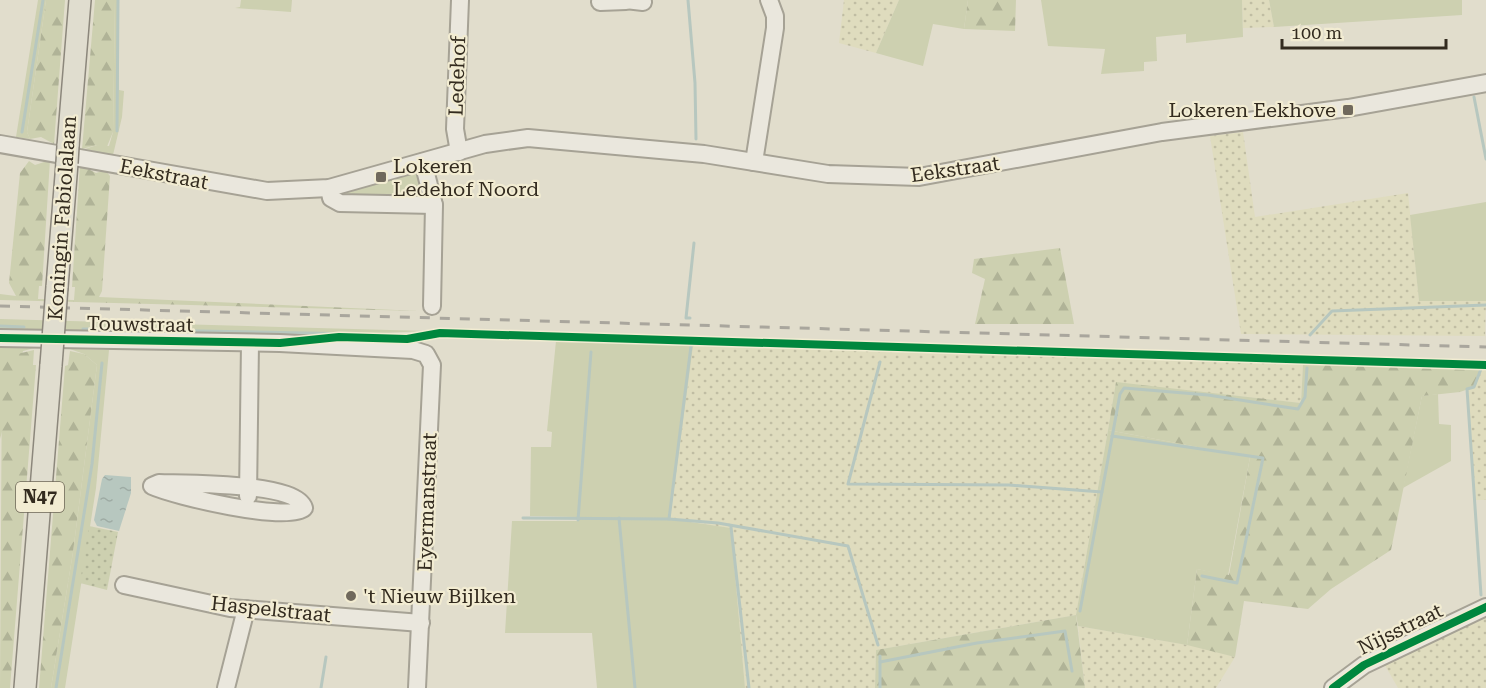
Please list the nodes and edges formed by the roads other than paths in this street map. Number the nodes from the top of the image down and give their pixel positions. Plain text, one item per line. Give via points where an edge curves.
1 (80, 0) edge
2 (460, 0) edge
3 (769, 0) edge
4 (626, 1) edge
5 (600, 2) dead end
6 (643, 2) dead end
7 (1486, 83) edge
8 (0, 144) edge
9 (459, 152) junction
10 (423, 162) junction
11 (754, 162) junction
12 (329, 188) junction
13 (434, 205) junction
14 (432, 306) dead end
15 (0, 338) edge
16 (250, 343) junction
17 (426, 354) joint
18 (248, 487) junction
19 (247, 509) junction
20 (124, 585) dead end
21 (1486, 607) edge
22 (246, 609) junction
23 (421, 623) junction
24 (25, 688) edge
25 (226, 688) edge
26 (417, 688) edge
27 (1333, 688) edge

1 - 24 main road, Koningin Fabiolalaan / N47, bridge
2 - 9 street, Ledehof via 455,129
3 - 11 street via 775,28
4 - 5 street
4 - 6 street
7 - 11 street, Eekstraat via 1348,108 1162,132 936,175 858,177
8 - 12 street, Eekstraat via 248,189
9 - 10 street, Eekstraat
9 - 11 street, Eekstraat via 528,138
10 - 12 street, Eekstraat
10 - 13 street
12 - 13 street via 331,198 340,203
13 - 14 street
15 - 16 street, Touwstraat
16 - 17 street, Touwstraat via 387,348
16 - 18 street
17 - 23 street, Eyermanstraat via 432,365
18 - 19 street
18 - 19 street via 297,500 304,508 289,513
18 - 19 street via 159,483 152,486 184,498
20 - 22 street, Haspelstraat
21 - 27 street, Nijsstraat via 1364,665
22 - 23 street, Haspelstraat
22 - 25 street
23 - 26 street, Eyermanstraat

